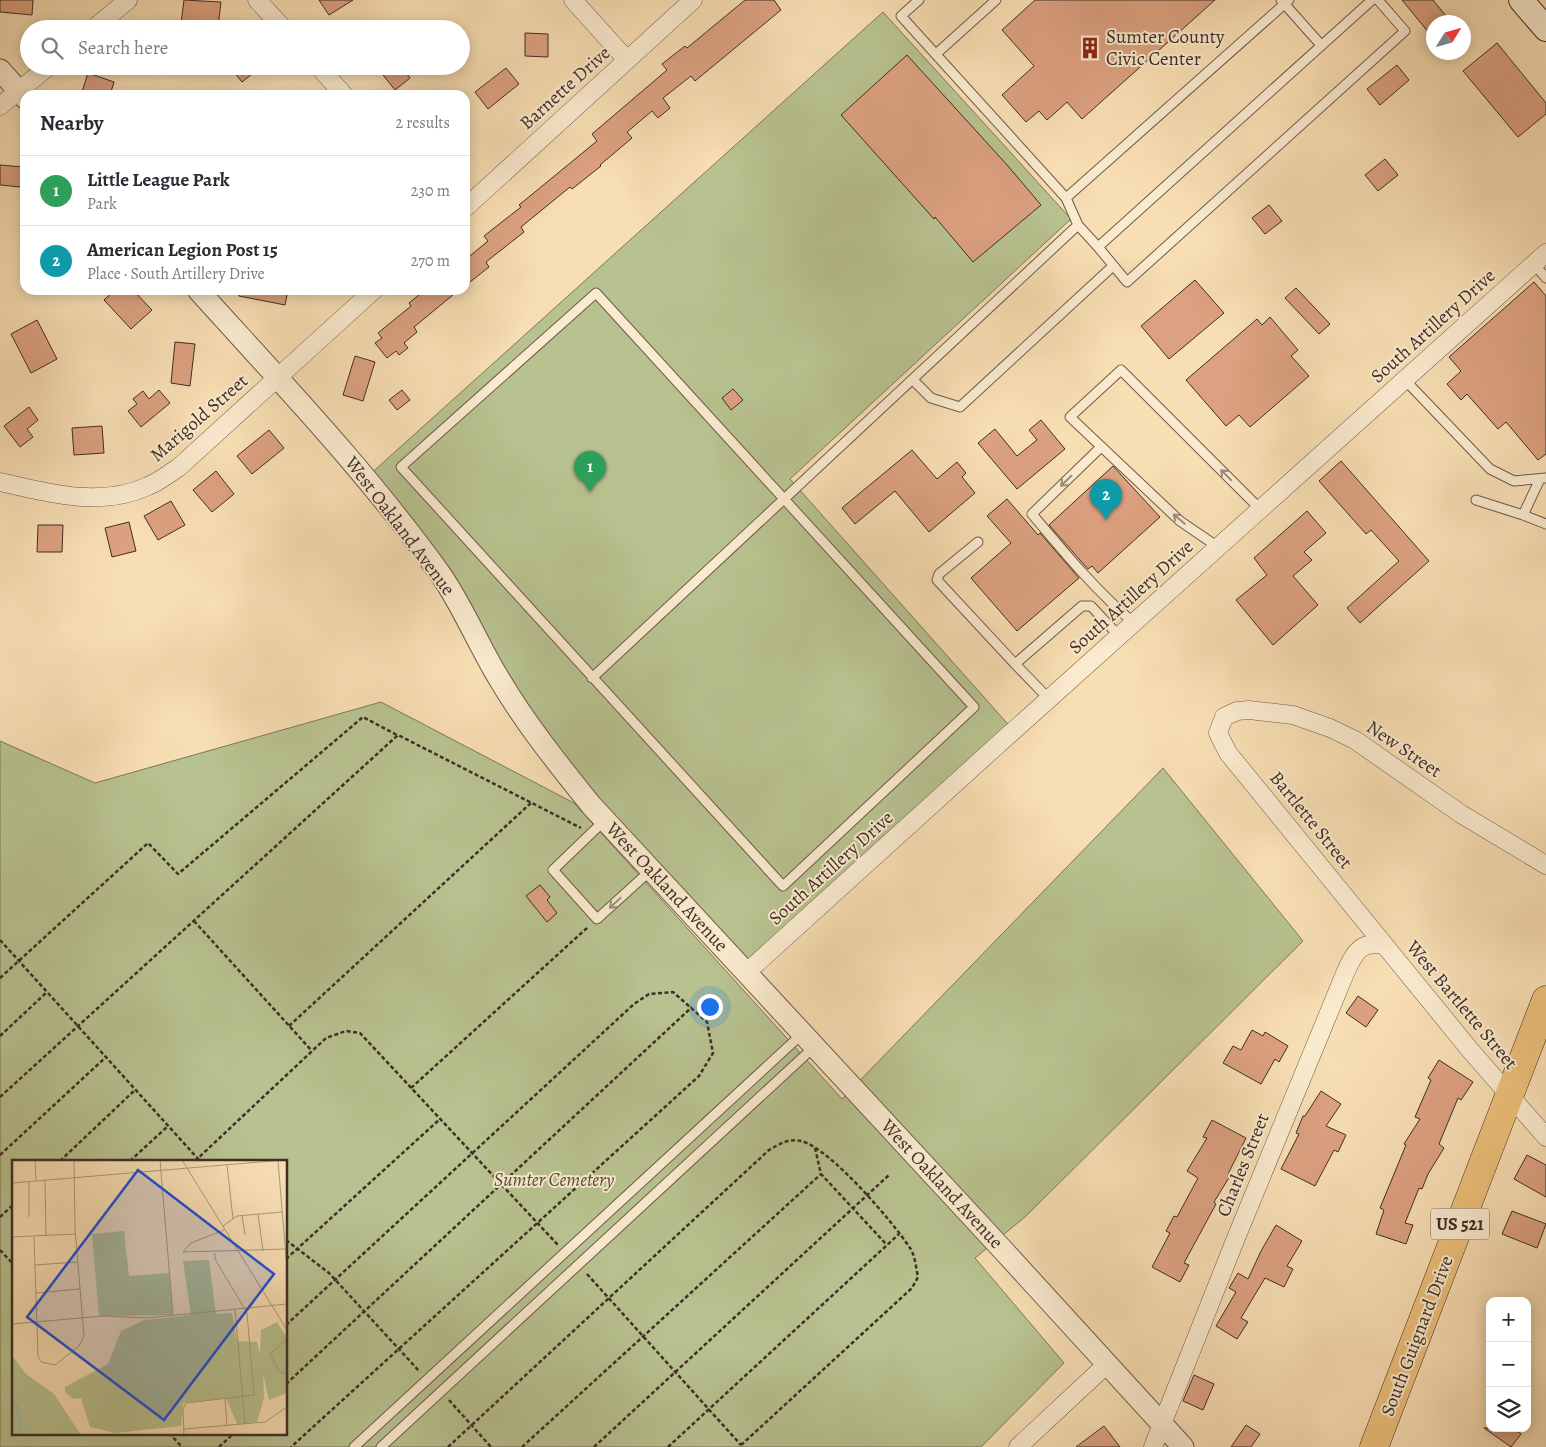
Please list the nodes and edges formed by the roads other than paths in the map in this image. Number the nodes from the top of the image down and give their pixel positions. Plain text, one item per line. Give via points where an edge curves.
1 (128, 0) edge
2 (258, 0) edge
3 (573, 0) edge
4 (693, 0) edge
5 (919, 0) edge
6 (996, 0) edge
7 (1372, 0) edge
8 (1378, 0) edge
9 (1521, 0) edge
10 (1285, 1) edge
11 (104, 20) edge
12 (276, 20) edge
13 (1544, 23) edge
14 (1321, 45) junction
15 (936, 54) junction
16 (627, 60) junction
17 (0, 70) edge
18 (41, 75) edge
19 (326, 75) edge
20 (27, 90) edge
21 (340, 90) edge
22 (20, 93) edge
23 (20, 96) edge
24 (0, 106) edge
25 (1066, 198) junction
26 (470, 203) edge
27 (1078, 225) junction
28 (1098, 247) junction
29 (1540, 259) edge
30 (1113, 266) junction
31 (1546, 278) edge
32 (203, 295) edge
33 (369, 295) edge
34 (278, 378) junction
35 (913, 380) junction
36 (1405, 380) junction
37 (1101, 447) junction
38 (1543, 478) edge
39 (0, 482) edge
40 (785, 500) junction
41 (1476, 500) dead end
42 (1260, 509) junction
43 (1523, 515) junction
44 (1546, 524) edge
45 (978, 542) dead end
46 (1218, 547) junction
47 (1134, 623) junction
48 (1119, 636) junction
49 (1015, 664) junction
50 (592, 678) junction
51 (1049, 699) junction
52 (1224, 717) joint
53 (598, 827) junction
54 (1546, 865) edge
55 (651, 870) junction
56 (1384, 945) junction
57 (746, 973) junction
58 (1546, 1000) edge
59 (808, 1040) junction
60 (1510, 1094) junction
61 (1546, 1137) edge
62 (1107, 1364) junction
63 (1163, 1425) junction
64 (354, 1447) edge
65 (381, 1447) edge
66 (1018, 1447) edge
67 (1153, 1447) edge
68 (1183, 1447) edge
69 (1374, 1447) edge

1 - 11 street
2 - 12 street
3 - 16 street
4 - 16 street, Barnette Drive
5 - 15 lane via 901,16
6 - 15 lane
7 - 14 lane
8 - 30 lane via 1405,30 1127,282
9 - 13 main road
10 - 14 lane
10 - 25 lane
14 - 28 lane
15 - 25 lane
16 - 26 street, Barnette Drive
17 - 22 street
18 - 20 street
19 - 21 street
23 - 24 street
25 - 27 lane
27 - 28 lane
27 - 35 lane
28 - 30 lane
29 - 31 lane
29 - 36 street, South Artillery Drive
30 - 35 lane via 960,407 931,398
32 - 34 street, West Oakland Avenue
33 - 34 street
34 - 39 street, Marigold Street via 178,468 146,487 88,497 61,496
34 - 53 street, West Oakland Avenue via 350,458 443,578 497,675
35 - 40 lane
36 - 38 lane via 1490,469 1514,481
36 - 42 street, South Artillery Drive
42 -> 37 lane via 1121,370 1070,417
46 -> 37 lane via 1180,521
37 -> 47 lane via 1032,514 1080,570
38 - 43 lane
40 - 50 lane
40 - 50 lane via 974,707 783,886
40 - 50 lane via 596,293 401,467
41 - 43 lane
42 - 46 street, South Artillery Drive
43 - 44 lane
45 - 49 lane via 939,574 937,580
46 - 47 street, South Artillery Drive
47 - 48 street, South Artillery Drive
48 - 49 lane via 1091,606 1082,606
48 - 51 street, South Artillery Drive
49 - 51 lane
51 - 57 street, South Artillery Drive
52 - 54 street, New Street via 1250,710 1292,716 1330,728 1355,740 1461,814
52 - 56 street, Bartlette Street via 1218,733 1228,753
53 - 55 street, West Oakland Avenue
55 -> 53 lane via 597,920 554,870
55 - 57 street, West Oakland Avenue
56 - 60 street, West Bartlette Street
56 - 63 street, Charles Street via 1360,948 1346,971
57 - 59 street, West Oakland Avenue
58 - 60 highway, South Guignard Drive / US 521
59 - 62 street, West Oakland Avenue
59 - 64 lane via 565,1253
59 - 65 lane via 578,1264
60 - 61 street, West Bartlette Street
60 - 69 highway, South Guignard Drive / US 521
62 - 63 street, West Oakland Avenue
62 - 66 street
63 - 67 street
63 - 68 street, West Oakland Avenue

